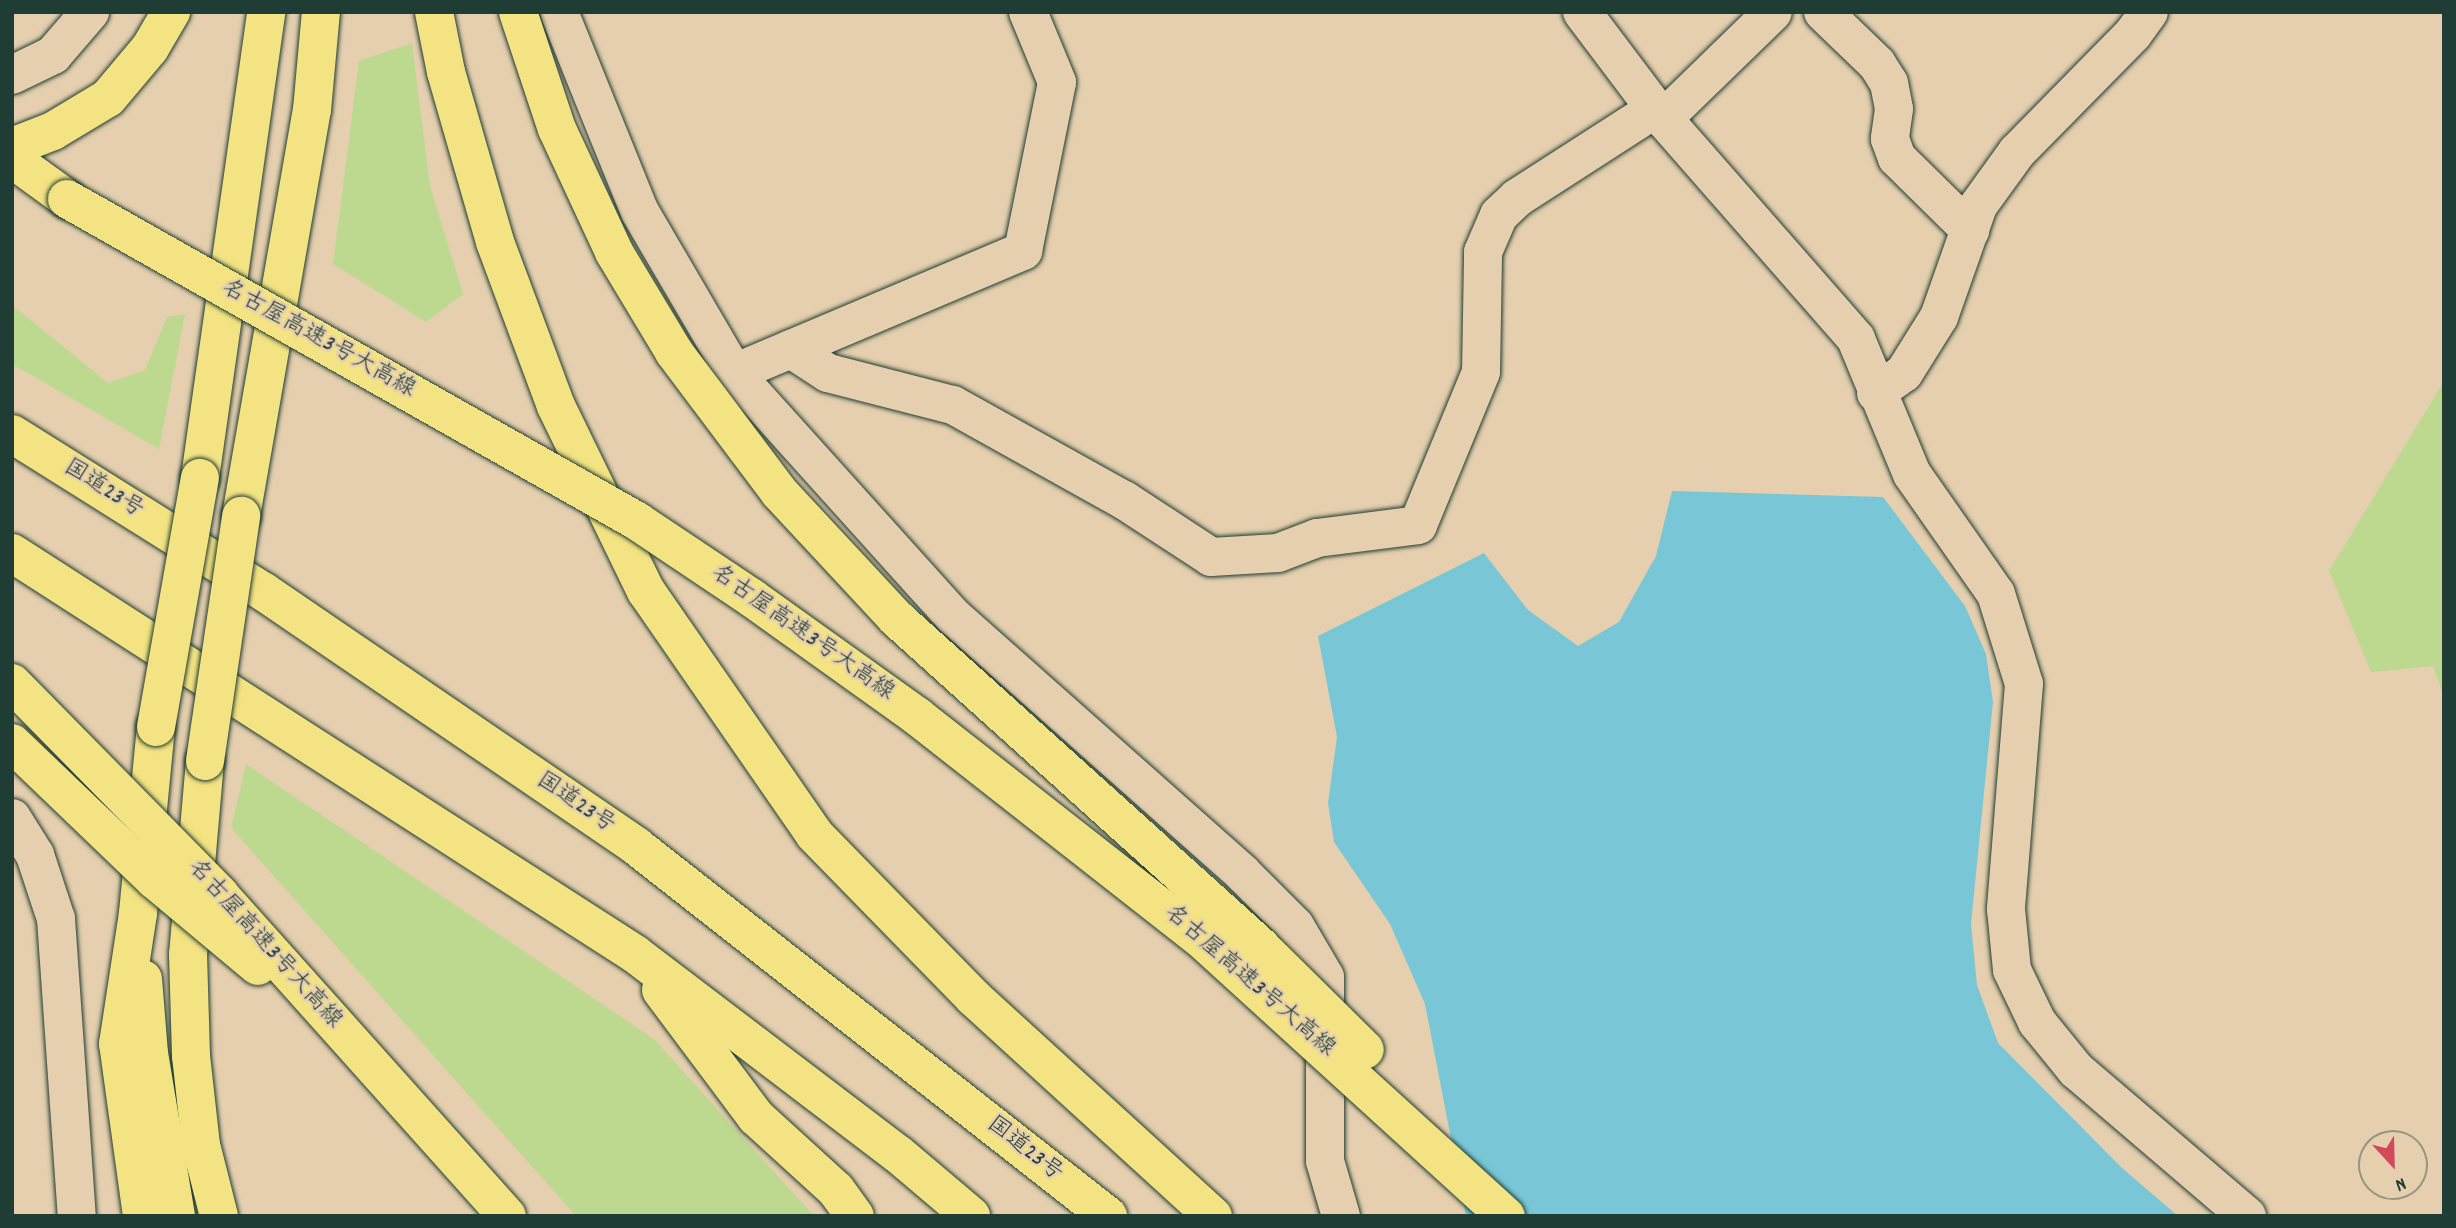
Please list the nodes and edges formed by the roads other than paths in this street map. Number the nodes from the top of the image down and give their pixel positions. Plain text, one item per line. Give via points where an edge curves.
1 (90, 12) edge
2 (171, 12) edge
3 (265, 12) edge
4 (321, 12) edge
5 (434, 12) edge
6 (518, 12) edge
7 (1028, 12) edge
8 (1582, 12) edge
9 (1773, 12) edge
10 (1823, 12) edge
11 (2148, 12) edge
12 (561, 13) edge
13 (12, 75) edge
14 (1659, 114) junction
15 (12, 147) edge
16 (12, 159) edge
17 (12, 175) edge
18 (67, 199) junction
19 (1970, 230) junction
20 (791, 349) junction
21 (734, 373) junction
22 (1876, 393) junction
23 (12, 434) edge
24 (12, 553) edge
25 (12, 682) edge
26 (12, 743) edge
27 (12, 818) edge
28 (138, 913) junction
29 (635, 954) junction
30 (365, 1055) junction
31 (77, 1216) edge
32 (142, 1216) edge
33 (176, 1216) edge
34 (219, 1216) edge
35 (507, 1216) edge
36 (855, 1216) edge
37 (971, 1216) edge
38 (1108, 1216) edge
39 (1213, 1216) edge
40 (1341, 1216) edge
41 (1506, 1216) edge
42 (1518, 1216) edge
43 (2247, 1216) edge

1 - 13 street via 53,55
2 - 15 highway via 150,48 107,98 53,131
3 - 28 highway, bridge via 200,478 156,727
4 - 34 highway, bridge via 312,110 241,516 205,761 188,954 191,1056 201,1145
5 - 39 highway via 446,72 495,242 556,406 646,591 814,834 973,997
6 - 42 highway, bridge via 557,129 614,252 674,352 779,492 896,618 1261,947 1429,1113
7 - 20 street via 1057,82 1023,251
8 - 14 street
9 - 14 street
10 - 19 street via 1877,64 1889,83 1894,109 1890,139 1897,158
11 - 19 street via 2133,34 2017,152 1978,206
12 - 21 street via 640,212
14 - 20 street via 1517,198 1499,215 1483,252 1481,372 1418,525 1317,538 1278,553 1211,557 1124,500 953,405 828,373
14 - 22 street via 1856,339
16 - 18 highway
17 - 18 highway, 名古屋高速3号大高線
18 - 41 highway, 名古屋高速3号大高線, bridge via 625,514 752,598 1000,779 1199,937
19 - 22 street via 1940,317 1904,373
20 - 21 street
21 - 40 street via 954,617 1242,873 1295,926 1325,977 1325,1161
22 - 43 street via 1912,474 1996,594 2024,684 2006,909 2012,970 2036,1022 2076,1070
23 - 38 highway, 国道23号 via 264,592 636,846
24 - 29 highway
25 - 30 highway, 名古屋高速3号大高線, bridge via 219,894
26 - 30 highway, bridge via 155,880
27 - 31 street via 35,855 56,919
28 - 32 highway via 118,1044
28 - 33 highway via 149,1053
29 - 36 highway via 756,1117 836,1190
29 - 37 highway via 898,1154
30 - 35 highway, 名古屋高速3号大高線, bridge

